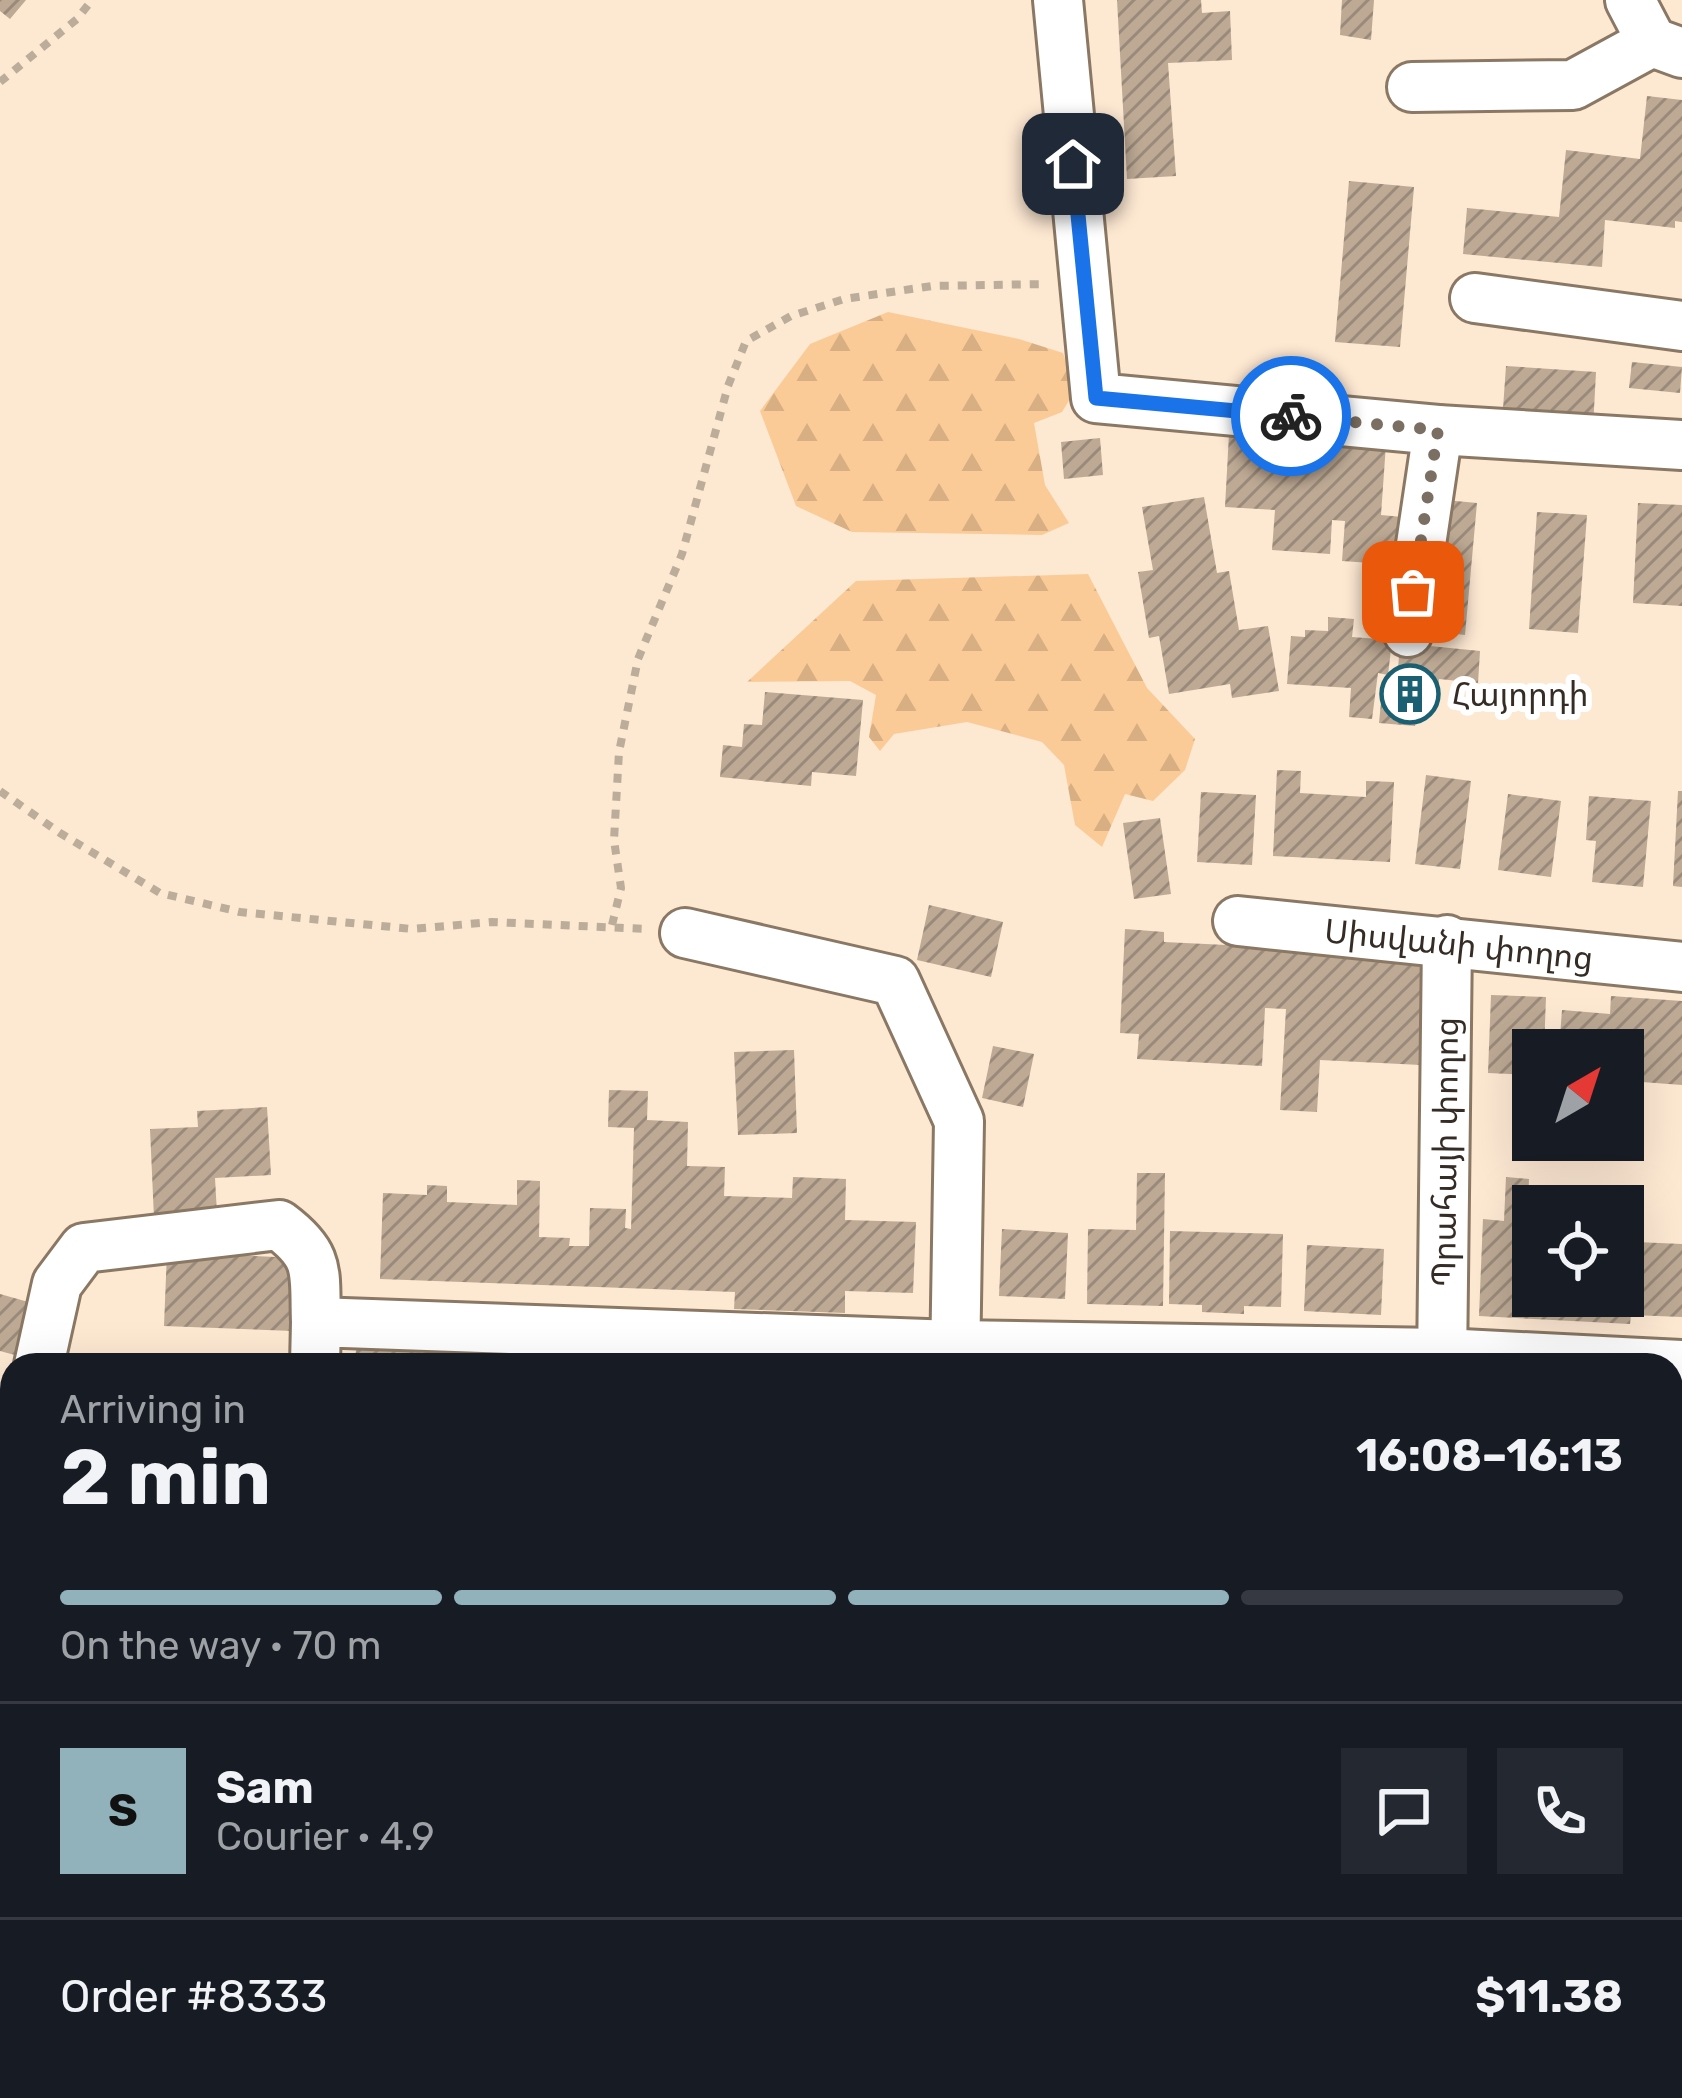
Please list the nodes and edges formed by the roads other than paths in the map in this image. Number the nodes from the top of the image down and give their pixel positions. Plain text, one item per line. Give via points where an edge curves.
1 (1058, 0) edge
2 (1655, 32) edge
3 (1412, 87) dead end
4 (1475, 298) dead end
5 (1682, 326) edge
6 (1438, 430) junction
7 (1682, 445) edge
8 (1408, 632) dead end
9 (1238, 921) dead end
10 (685, 933) road end
11 (1447, 940) junction
12 (1682, 967) edge
13 (316, 1343) edge
14 (42, 1353) edge
15 (848, 1353) edge
16 (954, 1353) edge
17 (1442, 1353) edge

1 - 6 street via 1096,398
2 - 3 street via 1573,85
4 - 5 street
6 - 7 street
6 - 8 street
9 - 11 street, Սիսվանի փողոց
10 - 16 street via 895,981 959,1120
11 - 12 street, Սիսվանի փողոց
11 - 17 street, Պրահայի փողոց
13 - 14 street via 307,1246 279,1225 84,1248 57,1284
13 - 15 street

